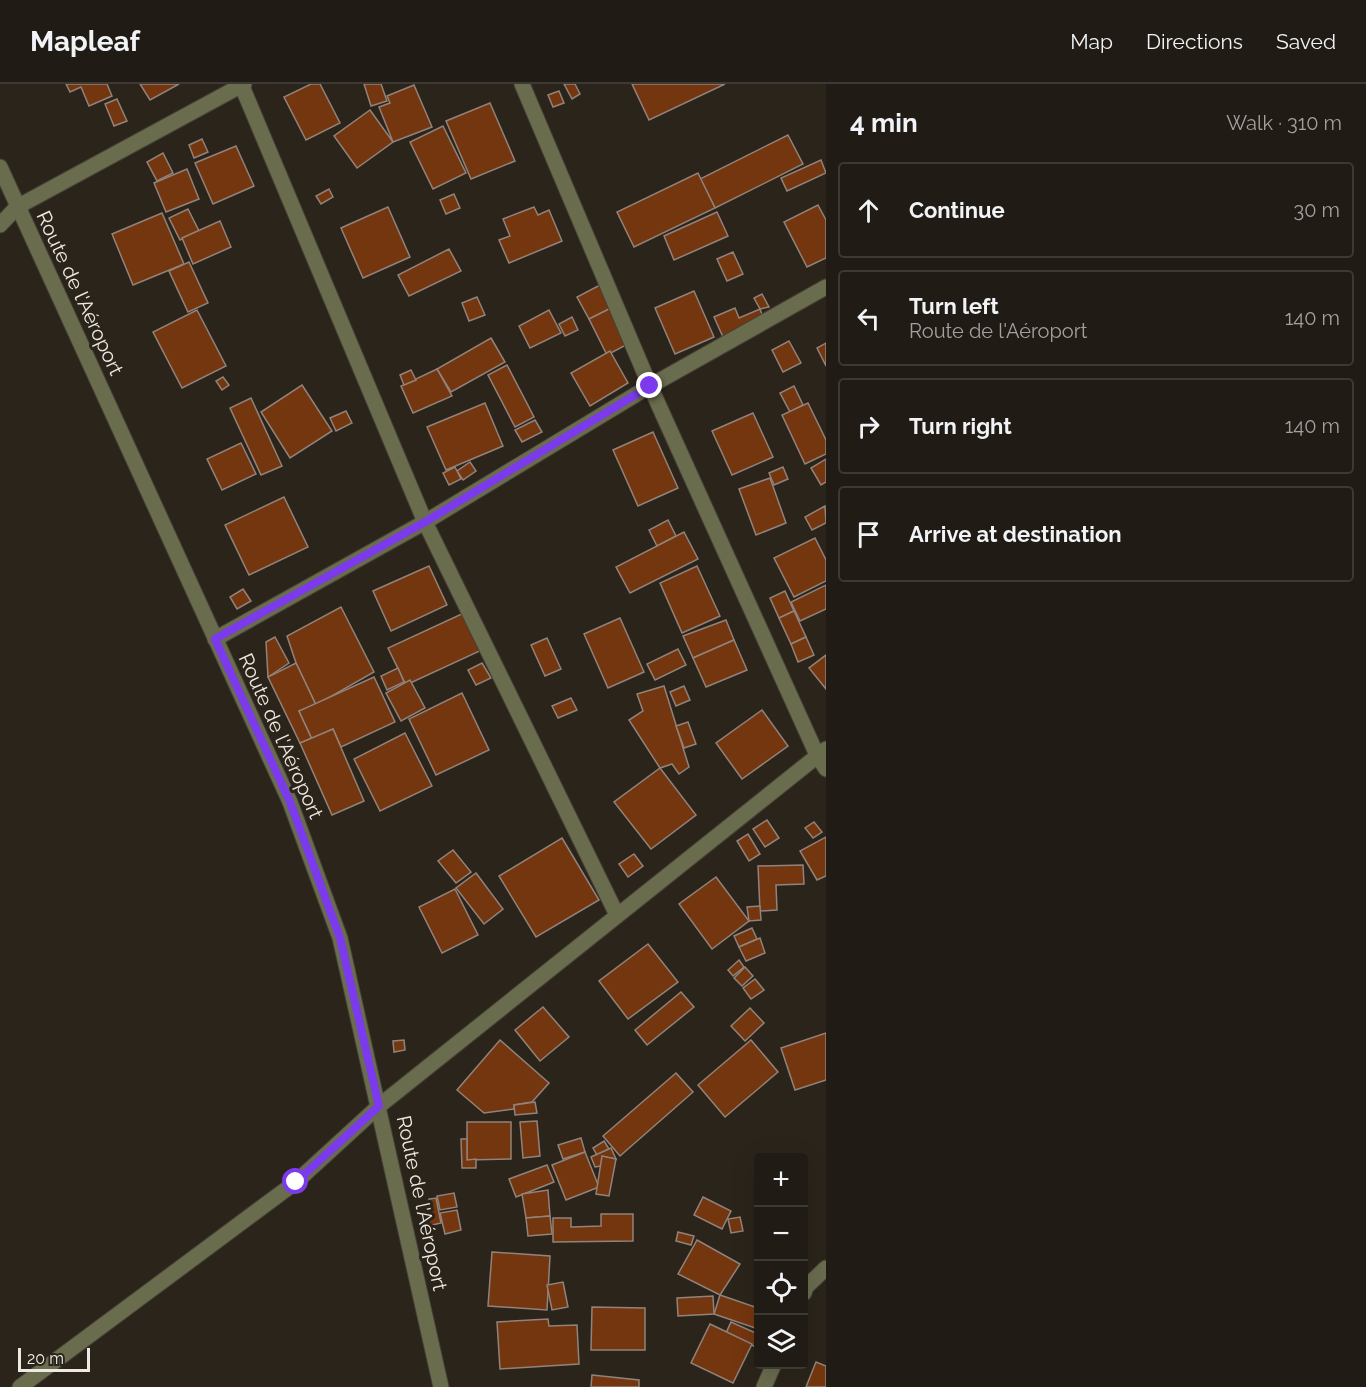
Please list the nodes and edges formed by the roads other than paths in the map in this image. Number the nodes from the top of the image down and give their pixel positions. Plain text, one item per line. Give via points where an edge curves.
1 (242, 84) edge
2 (522, 84) edge
3 (0, 167) edge
4 (18, 207) junction
5 (0, 225) edge
6 (826, 287) edge
7 (650, 386) junction
8 (425, 522) junction
9 (215, 639) junction
10 (822, 752) edge
11 (826, 769) edge
12 (617, 915) junction
13 (379, 1106) junction
14 (826, 1268) edge
15 (808, 1285) edge
16 (772, 1369) edge
17 (20, 1387) edge
18 (441, 1387) edge
19 (765, 1387) edge

1 - 4 street
1 - 8 street
2 - 7 street
3 - 4 street, Route de l'Aéroport
4 - 5 street
4 - 9 street, Route de l'Aéroport
6 - 7 street
7 - 8 street
7 - 10 street
8 - 9 street
8 - 12 street
9 - 13 street, Route de l'Aéroport via 290,802 340,938
10 - 11 street
10 - 12 street
12 - 13 street
13 - 17 street via 296,1182
13 - 18 street, Route de l'Aéroport
14 - 15 street
16 - 19 street

